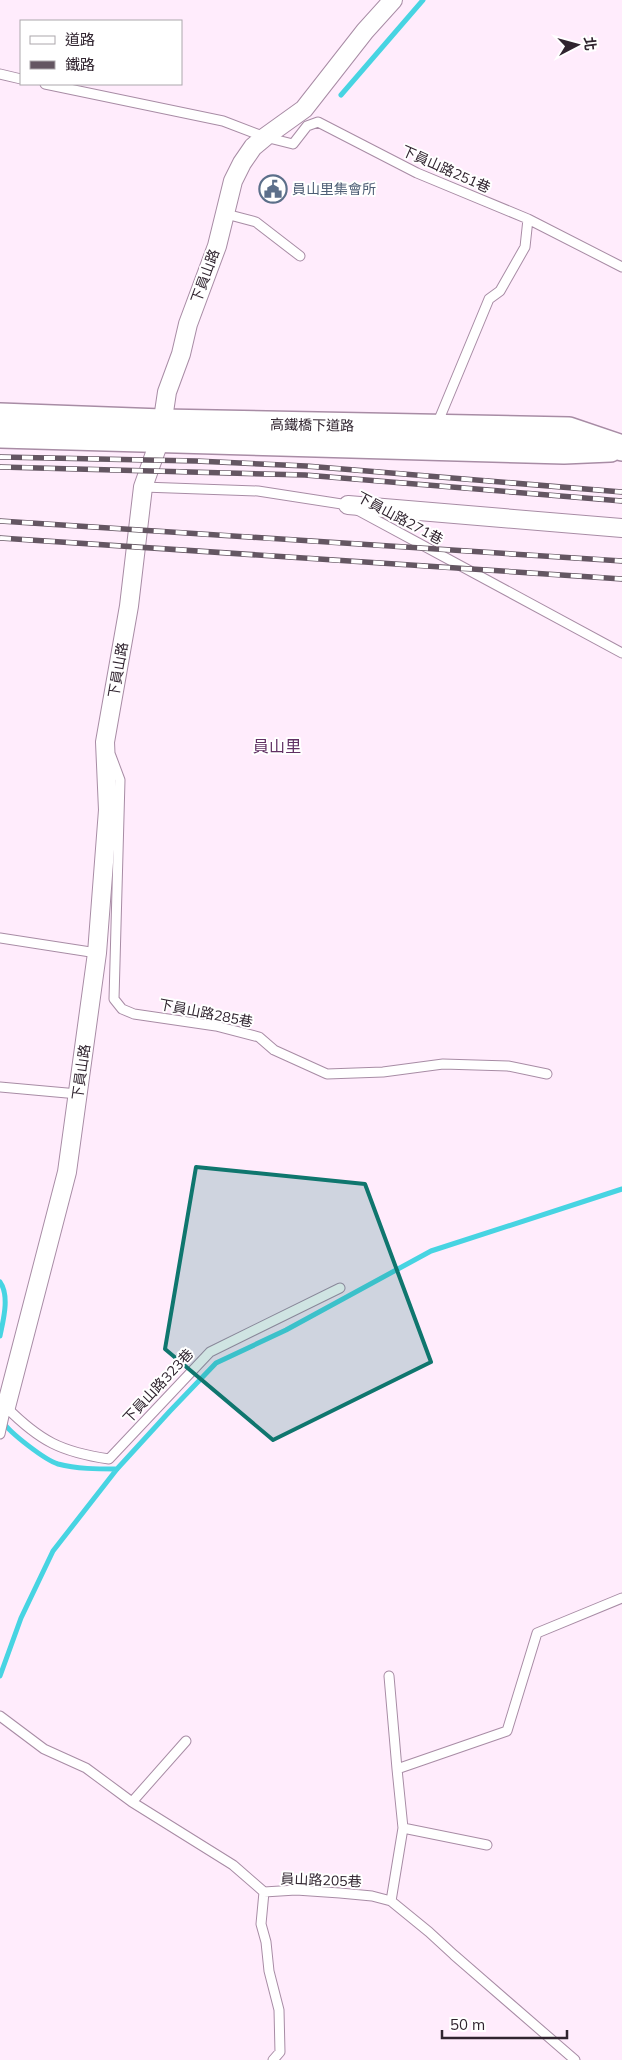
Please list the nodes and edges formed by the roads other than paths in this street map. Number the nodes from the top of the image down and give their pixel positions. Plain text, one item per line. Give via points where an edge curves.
1 (393, 0) edge
2 (0, 74) edge
3 (20, 79) edge
4 (50, 85) edge
5 (265, 137) junction
6 (226, 214) junction
7 (528, 219) junction
8 (300, 256) dead end
9 (622, 267) edge
10 (0, 416) edge
11 (440, 417) dead end
12 (161, 430) junction
13 (0, 434) edge
14 (622, 448) edge
15 (143, 487) junction
16 (348, 505) junction
17 (622, 528) edge
18 (622, 653) edge
19 (105, 742) junction
20 (0, 938) edge
21 (97, 953) junction
22 (547, 1074) dead end
23 (0, 1087) edge
24 (78, 1094) junction
25 (340, 1288) dead end
26 (6, 1407) junction
27 (0, 1434) edge
28 (622, 1598) edge
29 (389, 1676) dead end
30 (0, 1716) edge
31 (186, 1741) dead end
32 (397, 1769) junction
33 (132, 1802) junction
34 (403, 1828) junction
35 (487, 1845) dead end
36 (264, 1892) junction
37 (390, 1901) junction
38 (273, 2060) edge
39 (575, 2060) edge

1 - 5 street, 下員山路 via 304,110
2 - 3 lane
4 - 5 lane via 223,121
5 - 6 street, 下員山路 via 253,148 236,174
5 - 7 lane, 下員山路251巷 via 293,144 307,126 318,122 417,173
6 - 8 lane via 256,222
6 - 12 street, 下員山路 via 167,392
7 - 9 lane, 下員山路251巷
7 - 11 lane via 524,247 500,291 489,299
10 - 12 street, 高鐵橋下道路
12 - 13 street, 高鐵橋下道路
12 - 14 street, 高鐵橋下道路 via 569,430
12 - 15 street, 下員山路
15 - 16 lane, 下員山路271巷 via 258,491
15 - 19 street, 下員山路 via 129,606
16 - 17 street
16 - 18 lane, 下員山路271巷
19 - 21 street, 下員山路 via 108,810
19 - 22 lane, 下員山路285巷 via 120,780 114,999 122,1009 134,1014 216,1026 259,1038 274,1050 327,1074 383,1072 443,1064 508,1066
20 - 21 lane
21 - 24 street, 下員山路
23 - 24 lane
24 - 26 street, 下員山路 via 67,1172
25 - 26 lane, 下員山路323巷 via 210,1352 110,1459 50,1444
26 - 27 lane
28 - 32 lane via 537,1633 508,1731
29 - 32 lane
30 - 33 lane, 員山路205巷 via 44,1748 86,1768
31 - 33 lane
32 - 34 lane
33 - 36 lane, 員山路205巷 via 233,1865
34 - 35 lane
34 - 37 lane
36 - 37 lane, 員山路205巷 via 340,1893
36 - 38 lane via 261,1924 279,2010 280,2052
37 - 39 lane, 員山路205巷

